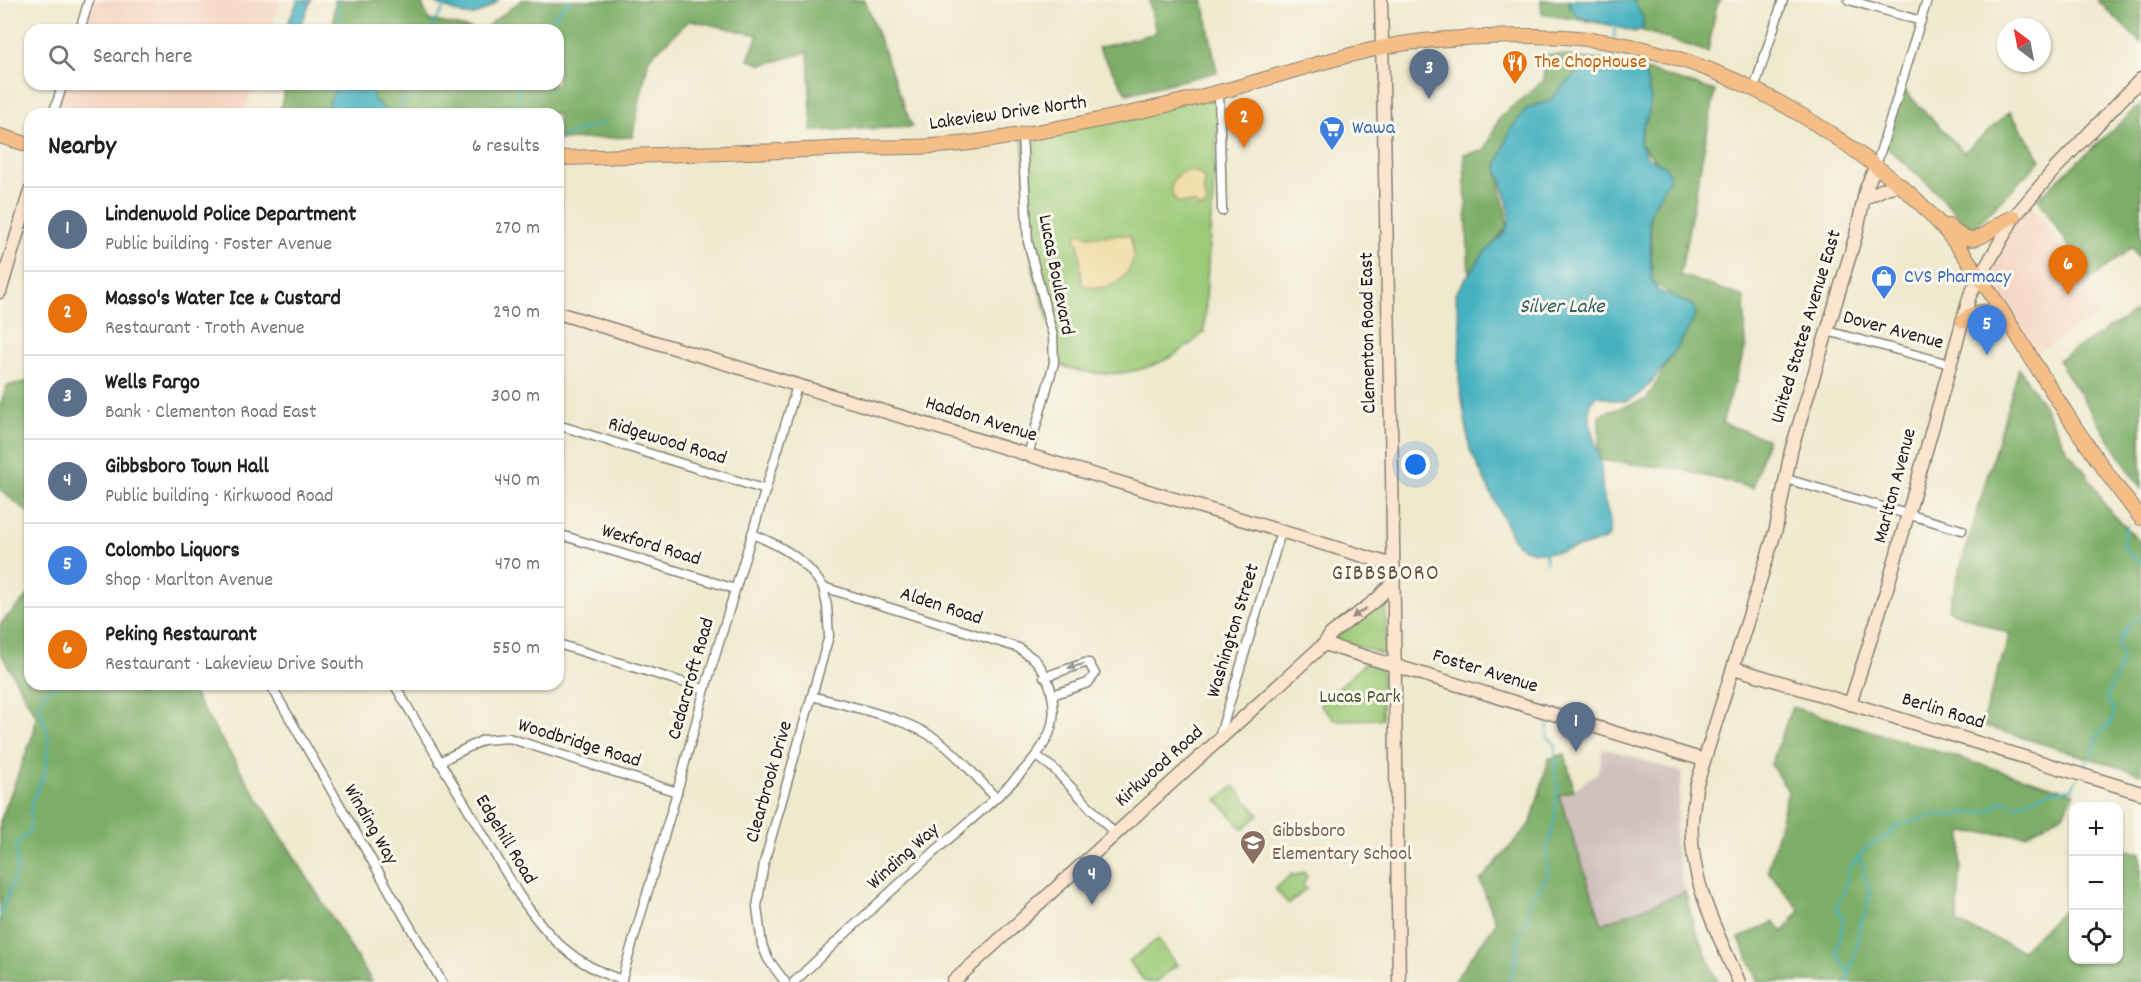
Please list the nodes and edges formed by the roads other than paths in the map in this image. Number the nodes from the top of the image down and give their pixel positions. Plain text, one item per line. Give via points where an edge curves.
1 (89, 0) edge
2 (1381, 0) edge
3 (1783, 0) edge
4 (1850, 0) edge
5 (1927, 0) edge
6 (1921, 21) junction
7 (82, 24) edge
8 (1382, 47) junction
9 (2141, 79) edge
10 (1754, 88) junction
11 (61, 90) edge
12 (1219, 92) junction
13 (55, 108) edge
14 (1022, 135) junction
15 (0, 136) edge
16 (24, 143) edge
17 (564, 158) edge
18 (1876, 166) junction
19 (1900, 185) junction
20 (1865, 198) junction
21 (24, 211) edge
22 (1222, 211) dead end
23 (1929, 212) junction
24 (2014, 217) junction
25 (1980, 278) junction
26 (0, 292) edge
27 (564, 315) edge
28 (2007, 320) junction
29 (1963, 321) junction
30 (1827, 331) junction
31 (1950, 364) junction
32 (797, 386) junction
33 (564, 427) edge
34 (1028, 455) junction
35 (1786, 479) junction
36 (766, 490) junction
37 (1909, 515) junction
38 (2141, 518) edge
39 (1962, 530) dead end
40 (1281, 532) junction
41 (752, 534) junction
42 (564, 536) edge
43 (1393, 565) junction
44 (1393, 582) junction
45 (822, 587) junction
46 (735, 589) junction
47 (1324, 644) junction
48 (564, 646) edge
49 (1394, 665) junction
50 (1734, 668) junction
51 (1044, 676) junction
52 (705, 689) junction
53 (273, 690) edge
54 (397, 690) edge
55 (1052, 695) junction
56 (812, 696) junction
57 (1850, 704) junction
58 (1219, 740) junction
59 (1037, 756) junction
60 (1704, 760) junction
61 (439, 762) junction
62 (677, 792) junction
63 (2141, 793) edge
64 (995, 797) junction
65 (1115, 834) junction
66 (622, 981) edge
67 (442, 982) edge
68 (784, 982) edge
69 (794, 982) edge
70 (953, 982) edge
71 (1399, 982) edge
72 (1739, 982) edge

1 - 7 street
2 - 8 street, Clementon Road East
3 - 10 street
4 - 6 street
5 - 6 street, United States Avenue East
6 - 18 street, United States Avenue East
8 - 10 main road, Lakeview Drive North via 1466,37 1590,39 1688,62
8 - 12 main road, Lakeview Drive North
8 - 43 street, Clementon Road East
9 - 24 street, Marlton Avenue
10 - 18 main road, Lakeview Drive North via 1828,130
11 - 13 street
12 - 14 main road, Lakeview Drive North
12 - 22 street
14 - 17 main road, Lakeview Drive North via 966,144
14 - 34 street, Lucas Boulevard via 1028,242 1053,336 1054,363
15 - 16 main road
18 - 19 main road, Lakeview Drive North
18 - 20 street, United States Avenue East
19 - 20 street
19 - 23 main road, Lakeview Drive North
20 - 30 street, United States Avenue East
21 - 26 street
23 - 24 main road via 1966,238 1989,233
23 - 25 main road
24 - 25 street, Marlton Avenue
25 - 28 main road
25 - 29 street, Marlton Avenue
27 - 32 street, Haddon Avenue
28 - 29 main road via 1993,312 1979,312
28 - 38 main road via 2083,440
29 - 31 street, Marlton Avenue
30 - 31 street, Dover Avenue
30 - 35 street, United States Avenue East
31 - 37 street, Marlton Avenue
32 - 34 street, Haddon Avenue
32 - 36 street, Cedarcroft Road
33 - 36 street, Ridgewood Road
34 - 40 street, Haddon Avenue
35 - 37 street
35 - 50 street, United States Avenue East via 1776,529
36 - 41 street, Cedarcroft Road
37 - 39 street
37 - 57 street, Marlton Avenue
40 - 43 street, Haddon Avenue
40 - 58 street, Washington Street
41 - 45 street via 794,555
41 - 46 street, Cedarcroft Road
42 - 46 street, Wexford Road
43 - 44 street, Clementon Road East
44 -> 47 street, Kirkwood Road
44 - 49 street, Clementon Road East
45 - 51 street, Alden Road via 1019,648 1037,662
45 - 56 street, Clearbrook Drive via 829,636
46 - 52 street, Cedarcroft Road
47 - 49 street, Foster Avenue
47 - 58 street, Kirkwood Road
48 - 52 street
49 - 60 street, Foster Avenue
49 - 71 street, Clementon Road East
50 - 57 street, Berlin Road
50 - 60 street, United States Avenue East
51 - 55 street, Alden Road
55 -> 51 street via 1088,683 1095,674 1085,663
52 - 62 street, Cedarcroft Road
53 - 67 street, Winding Way
54 - 61 street, Edgehill Road
55 - 59 street, Alden Road via 1054,718 1047,741
56 - 64 street via 916,728 956,755
56 - 68 street, Clearbrook Drive via 764,863 757,907 762,945
57 - 63 street, Berlin Road
58 - 65 street, Kirkwood Road
59 - 64 street, Winding Way
59 - 65 street
60 - 72 street, United States Avenue East via 1692,820 1695,864 1701,891
61 - 62 street, Woodbridge Road via 483,740 508,738
61 - 66 street, Edgehill Road via 519,895 548,934 563,950
62 - 66 street, Cedarcroft Road
64 - 69 street, Winding Way
65 - 70 street, Kirkwood Road

